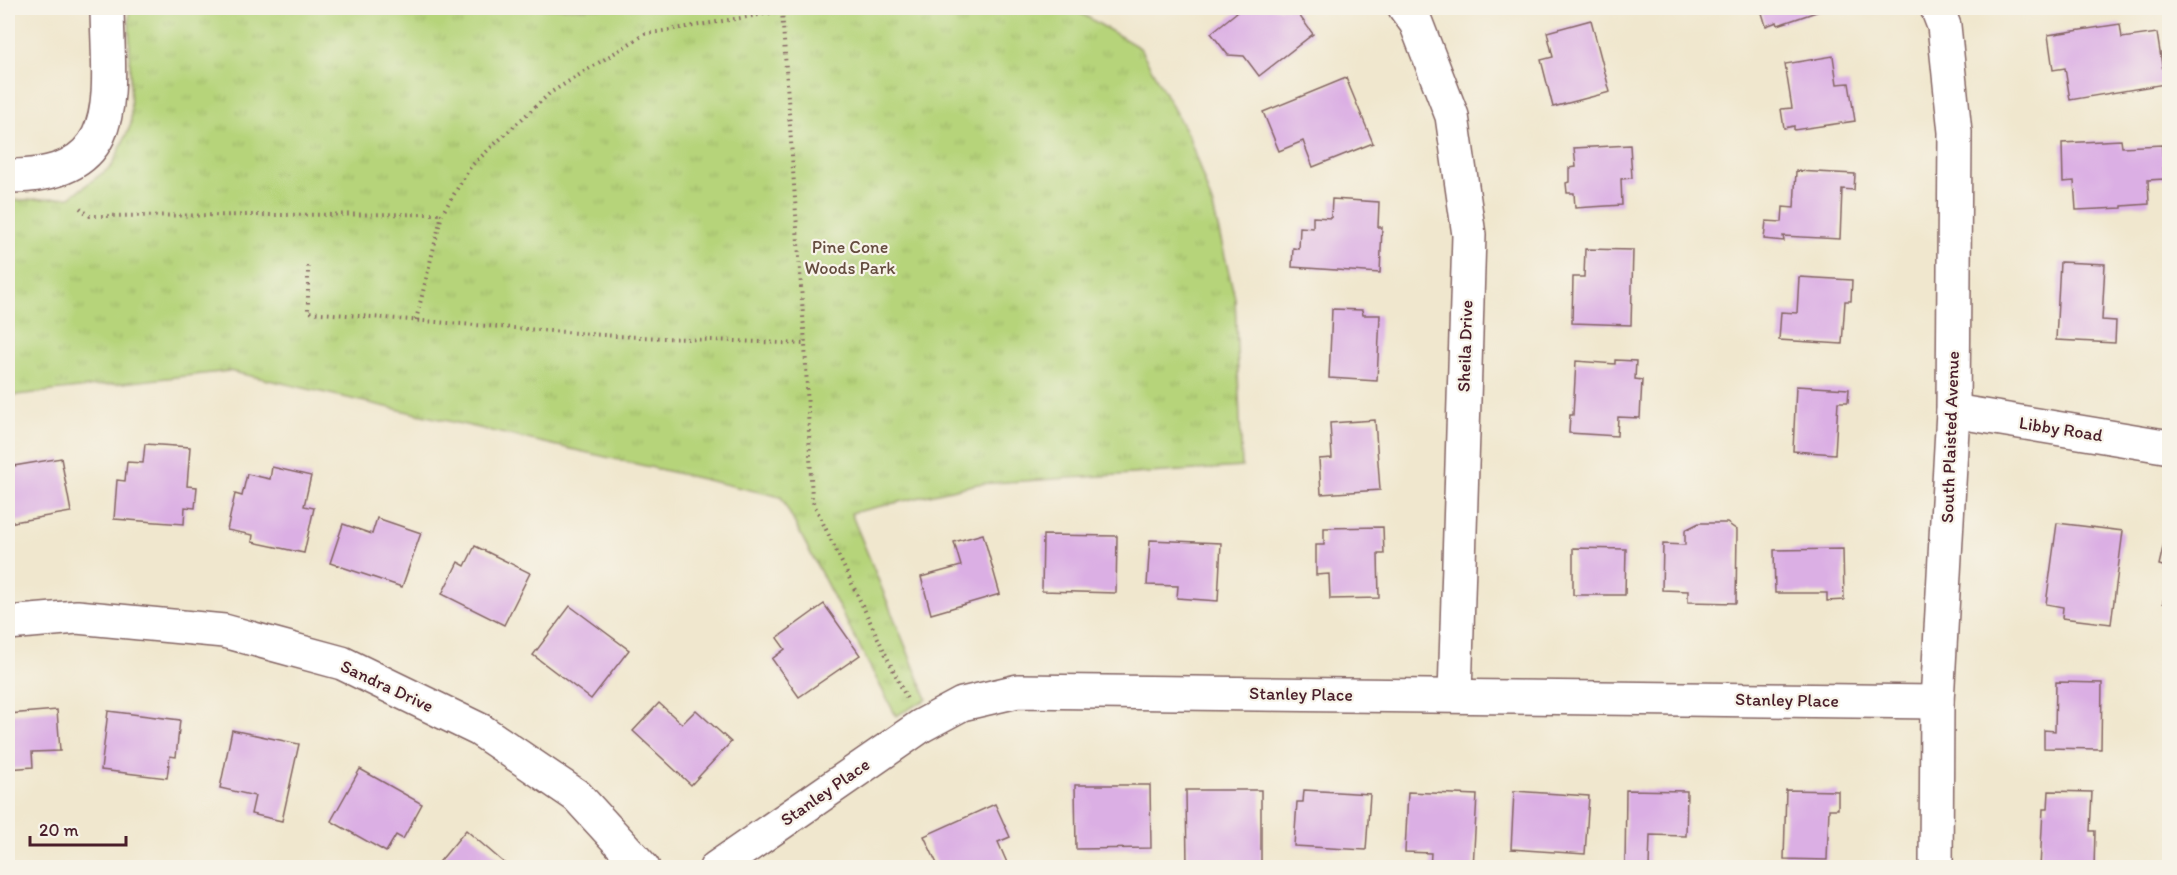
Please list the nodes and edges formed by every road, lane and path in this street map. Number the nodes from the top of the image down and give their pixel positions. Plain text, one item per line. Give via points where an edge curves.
1 (107, 8) edge
2 (856, 8) edge
3 (1405, 8) edge
4 (1937, 8) edge
5 (782, 11) junction
6 (8, 176) edge
7 (80, 208) dead end
8 (442, 214) junction
9 (308, 266) dead end
10 (416, 320) junction
11 (805, 344) junction
12 (1953, 411) junction
13 (2169, 447) edge
14 (8, 623) edge
15 (1455, 695) junction
16 (907, 699) dead end
17 (1937, 702) junction
18 (643, 867) edge
19 (716, 867) edge
20 (1936, 867) edge

1 - 6 street via 108,100 102,132 87,154 62,169
2 - 5 path
3 - 15 street, Sheila Drive via 1416,23 1452,116 1469,235
4 - 12 street, South Plaisted Avenue via 1944,26 1955,132
5 - 8 path via 645,34 550,93 471,166
5 - 11 path
7 - 8 path via 90,216
8 - 10 path
9 - 10 path via 308,312
10 - 11 path via 616,336
11 - 16 path via 812,500
12 - 13 street, Libby Road
12 - 17 street, South Plaisted Avenue
14 - 18 street, Sandra Drive via 77,617 224,632 342,663 480,730 577,796
15 - 17 street, Stanley Place
15 - 19 street, Stanley Place via 1018,691 962,704 921,726
17 - 20 street, South Plaisted Avenue

